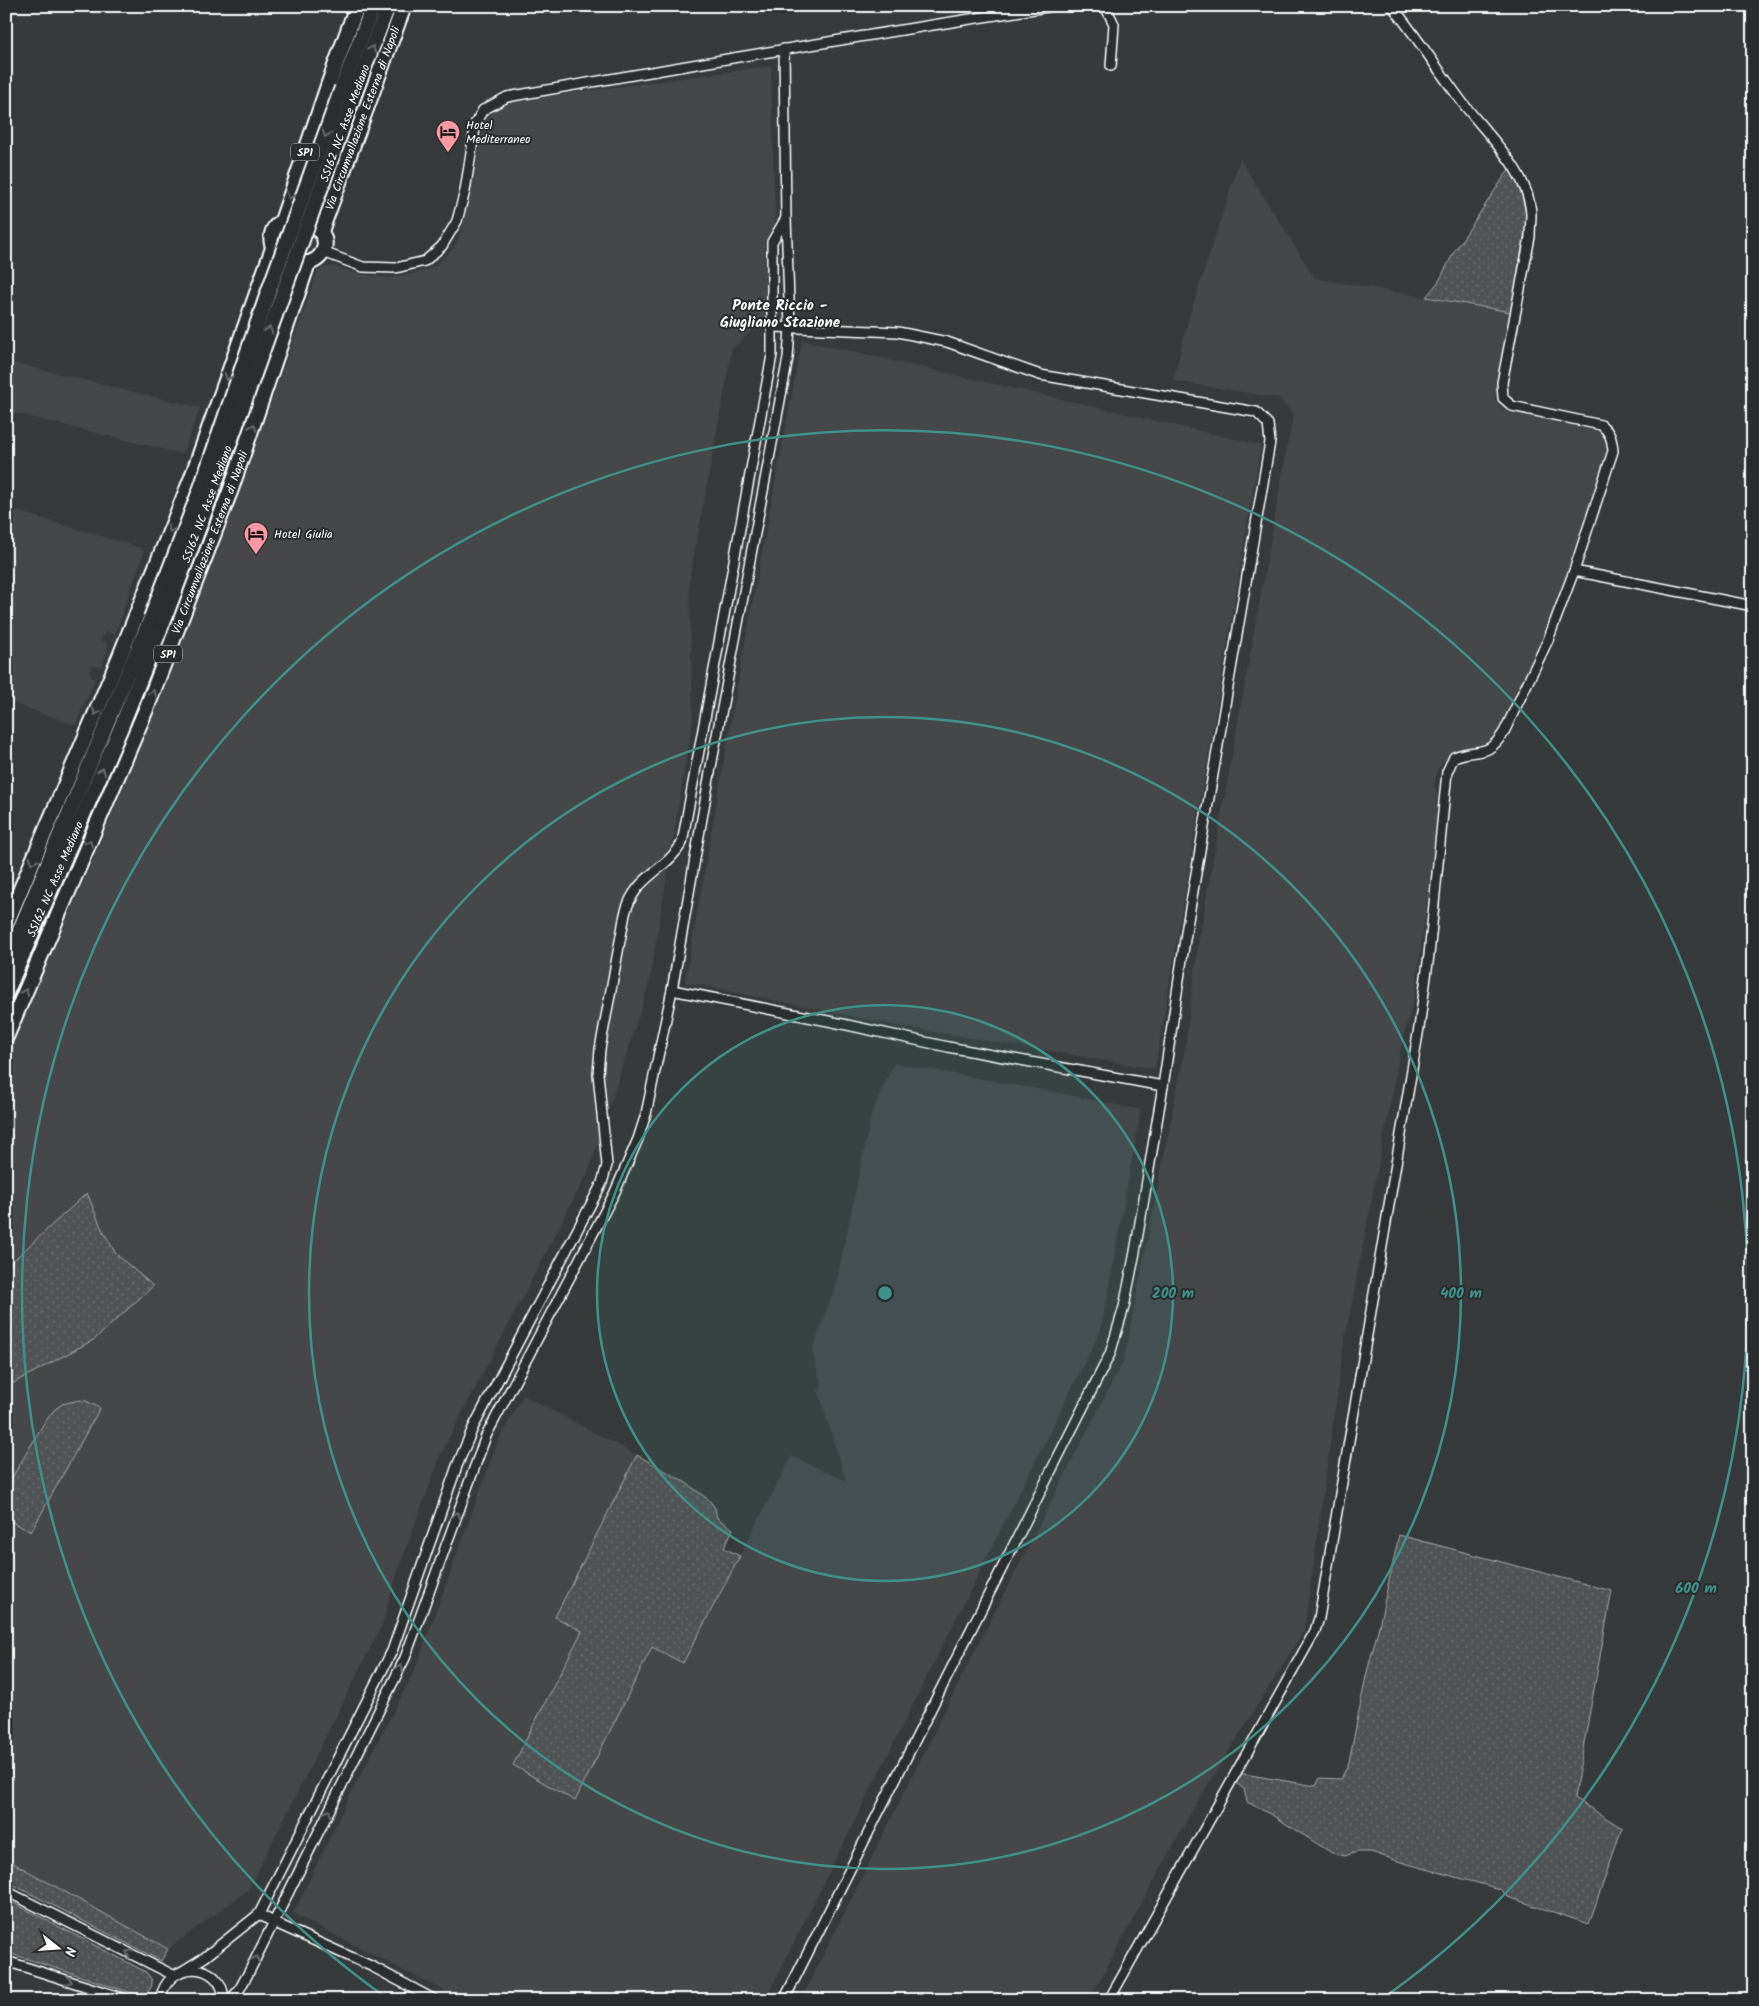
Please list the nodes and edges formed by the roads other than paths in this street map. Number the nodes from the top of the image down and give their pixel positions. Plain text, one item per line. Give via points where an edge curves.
1 (357, 6) edge
2 (373, 6) edge
3 (388, 6) edge
4 (404, 6) edge
5 (1054, 6) edge
6 (1105, 6) edge
7 (1392, 6) edge
8 (784, 49) junction
9 (1111, 66) dead end
10 (786, 218) junction
11 (323, 252) junction
12 (773, 327) junction
13 (790, 327) junction
14 (1574, 571) junction
15 (1753, 606) edge
16 (157, 620) junction
17 (6, 924) edge
18 (6, 963) edge
19 (672, 990) junction
20 (6, 993) edge
21 (6, 1037) edge
22 (1164, 1086) junction
23 (6, 1891) edge
24 (259, 1914) junction
25 (273, 1922) junction
26 (6, 1961) edge
27 (184, 1970) junction
28 (173, 1975) junction
29 (129, 2000) edge
30 (160, 2000) edge
31 (224, 2000) edge
32 (230, 2000) edge
33 (435, 2000) edge
34 (784, 2000) edge
35 (1109, 2000) edge

1 -> 17 main road, SP1 via 285,220 273,229 271,235 275,251 192,477
2 -> 16 main road, SS162 NC Asse Mediano, bridge via 268,293
16 -> 3 main road, SS162 NC Asse Mediano, bridge via 209,500
4 - 11 main road, Via Circumvallazione Esterna di Napoli via 318,229 325,243
5 - 8 street
6 - 9 street via 1114,24
7 - 14 street via 1462,102 1513,164 1525,190 1531,212 1530,237 1502,384 1503,398 1512,406 1593,422 1607,430 1612,440 1611,461
8 - 10 street
8 - 11 street via 506,97 492,103 476,122 457,221 442,246 425,261 396,268 363,267
10 - 12 street via 772,242
10 - 13 street
21 -> 11 main road, Via Circumvallazione Esterna di Napoli / SP1 via 147,707 231,489 306,264
12 - 13 street
12 - 24 street via 772,354 682,843 633,892 625,914 598,1074 607,1165 604,1178 473,1428 392,1651
13 - 19 street via 788,358
13 - 22 street via 898,332 947,342 1040,375 1256,412 1268,424 1270,442 1192,897
14 - 15 street
14 - 35 street via 1548,640 1496,745 1489,750 1454,757 1447,772 1419,1028 1315,1631
16 - 18 main road, SS162 NC Asse Mediano
20 -> 16 main road, SS162 NC Asse Mediano via 121,727
19 - 22 street via 948,1047
25 -> 19 street via 405,1658 486,1436 627,1168 646,1114
22 - 34 street via 1124,1307 1110,1354
28 -> 23 street
24 - 25 street
24 - 27 street
32 -> 25 street via 249,1972
25 - 33 street via 373,1967
26 -> 29 street
27 - 28 street
27 - 31 street via 205,1971 214,1977 221,1985
28 - 30 street via 166,1982

